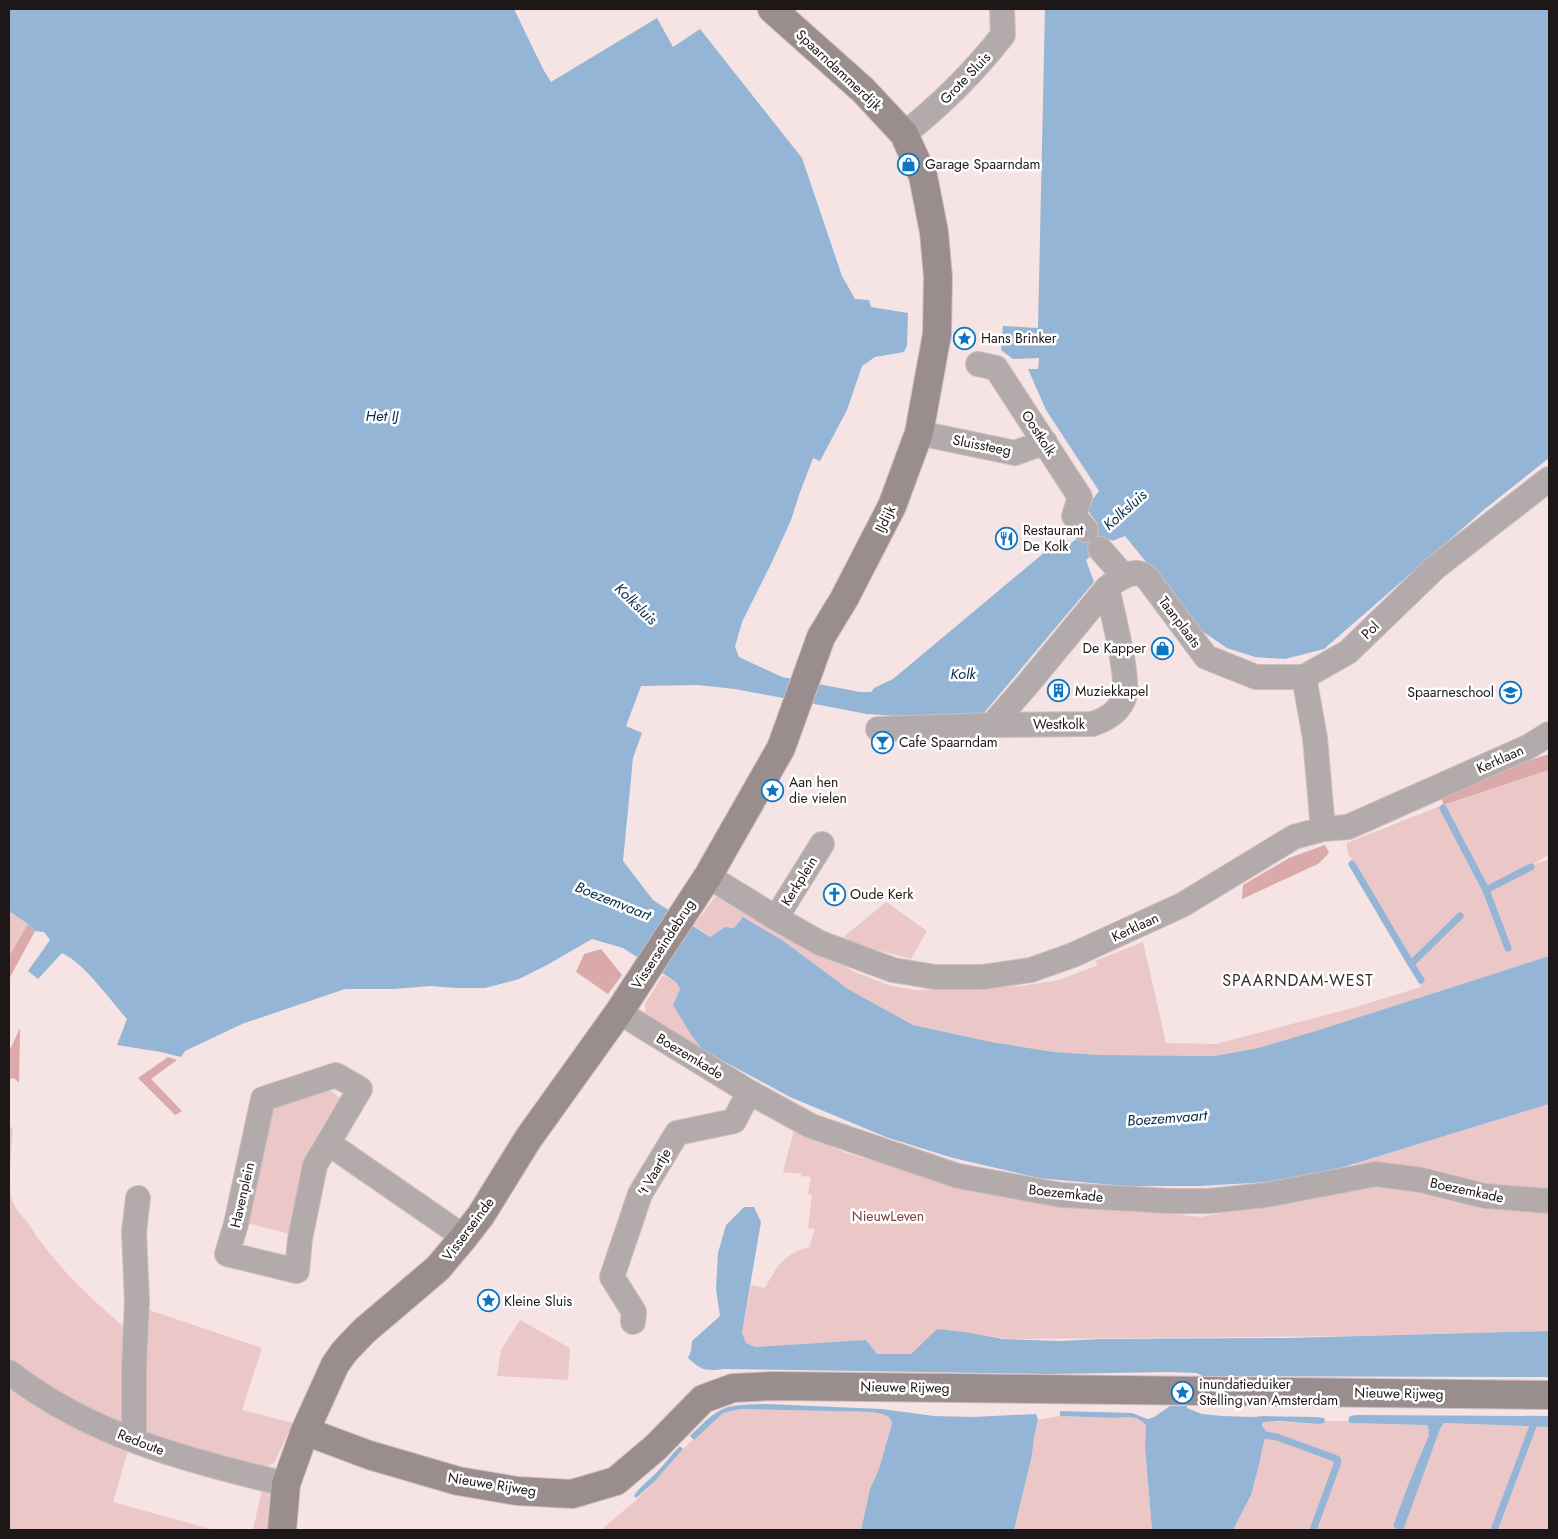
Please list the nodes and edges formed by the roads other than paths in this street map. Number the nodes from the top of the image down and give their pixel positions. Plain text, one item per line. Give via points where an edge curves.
1 (772, 9) edge
2 (1002, 9) edge
3 (904, 134) junction
4 (978, 364) dead end
5 (919, 433) junction
6 (1045, 442) junction
7 (1549, 479) edge
8 (1080, 523) dead end
9 (1100, 549) dead end
10 (1115, 581) junction
11 (1304, 677) junction
12 (992, 725) junction
13 (878, 729) dead end
14 (1549, 734) edge
15 (1323, 828) junction
16 (822, 844) dead end
17 (708, 876) junction
18 (776, 918) junction
19 (619, 1012) junction
20 (750, 1092) junction
21 (328, 1143) junction
22 (138, 1198) dead end
23 (1549, 1201) edge
24 (464, 1237) junction
25 (633, 1322) dead end
26 (9, 1372) edge
27 (1549, 1395) edge
28 (305, 1431) junction
29 (134, 1440) junction
30 (286, 1484) junction
31 (282, 1530) edge

1 - 3 street, Spaarndammerdijk via 863,90
2 - 3 street, Grote Sluis via 1003,35 980,64 931,113
3 - 5 street, IJdijk via 923,176 934,232 938,277 938,334
4 - 6 street, Oostkolk via 996,368
5 - 6 street, Sluissteeg via 1016,453
5 - 17 street, IJdijk via 892,506 821,637 781,748
6 - 8 street, Oostkolk via 1080,497
7 - 11 street, Pol via 1436,567 1348,652
9 - 10 street
10 - 11 street, Taanplaats via 1144,574 1206,657 1256,677
10 - 12 street
10 - 12 street, Westkolk via 1126,688 1121,704 1101,722 1092,724
11 - 15 street via 1315,738
12 - 13 street, Westkolk
14 - 15 street, Kerklaan via 1528,747 1348,827
15 - 18 street, Kerklaan via 1294,837 1182,904 1073,955 1031,970 982,977 935,977 893,970 820,943
16 - 18 street, Kerkplein
17 - 18 street, Kerklaan
17 - 19 street, Visserseindebrug
19 - 20 street, Boezemkade
19 - 24 street, Visserseinde via 528,1139
20 - 23 street, Boezemkade via 811,1126 940,1171 1061,1195 1208,1201 1266,1195 1376,1174 1420,1180 1485,1196
20 - 25 street, 't Vaartje via 734,1121 677,1133 640,1194 612,1277 634,1312
21 - 21 street, Havenplein via 360,1090 336,1074 263,1099 227,1254 297,1270 300,1239 316,1165
21 - 24 street
22 - 29 street via 134,1232
24 - 28 street, Visserseinde via 438,1268 344,1352
26 - 29 street, Redoute via 85,1420
27 - 28 street, Nieuwe Rijweg via 802,1386 733,1388 703,1399 616,1481 572,1494 517,1491 458,1481 369,1455
28 - 30 street, Visserseinde
29 - 30 street, Redoute via 198,1462
30 - 31 street, Visserseinde

